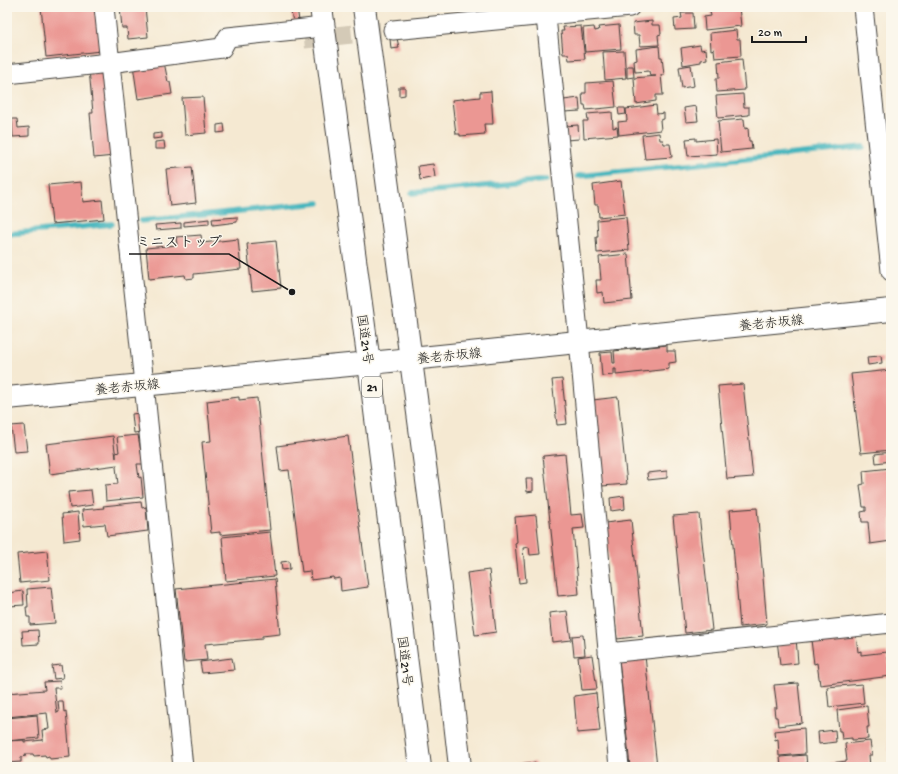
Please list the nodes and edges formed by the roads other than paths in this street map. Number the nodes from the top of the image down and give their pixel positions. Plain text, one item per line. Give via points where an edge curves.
1 (104, 7) edge
2 (364, 7) edge
3 (630, 7) edge
4 (863, 7) edge
5 (546, 11) edge
6 (322, 17) edge
7 (392, 30) tunnel mouth
8 (304, 39) tunnel mouth
9 (222, 48) junction
10 (109, 63) junction
11 (7, 74) edge
12 (891, 271) edge
13 (891, 310) edge
14 (579, 341) junction
15 (411, 359) junction
16 (369, 363) junction
17 (144, 384) junction
18 (7, 398) edge
19 (891, 623) edge
20 (608, 653) junction
21 (183, 767) edge
22 (420, 767) edge
23 (460, 767) edge
24 (619, 767) edge

1 - 10 street
2 - 15 main road
3 - 5 street
4 - 12 street
5 - 7 street
5 - 14 street
6 - 9 street via 228,37
6 - 16 main road, 国道21号 / 21
8 - 9 street
9 - 10 street
10 - 11 street
10 - 17 street
13 - 14 main road, 養老赤坂線
14 - 15 main road, 養老赤坂線
14 - 20 street
15 - 16 main road, 養老赤坂線
15 - 23 main road
16 - 17 main road, 養老赤坂線
16 - 22 main road, 国道21号 / 21
17 - 18 main road, 養老赤坂線
17 - 21 street
19 - 20 street
20 - 24 street

